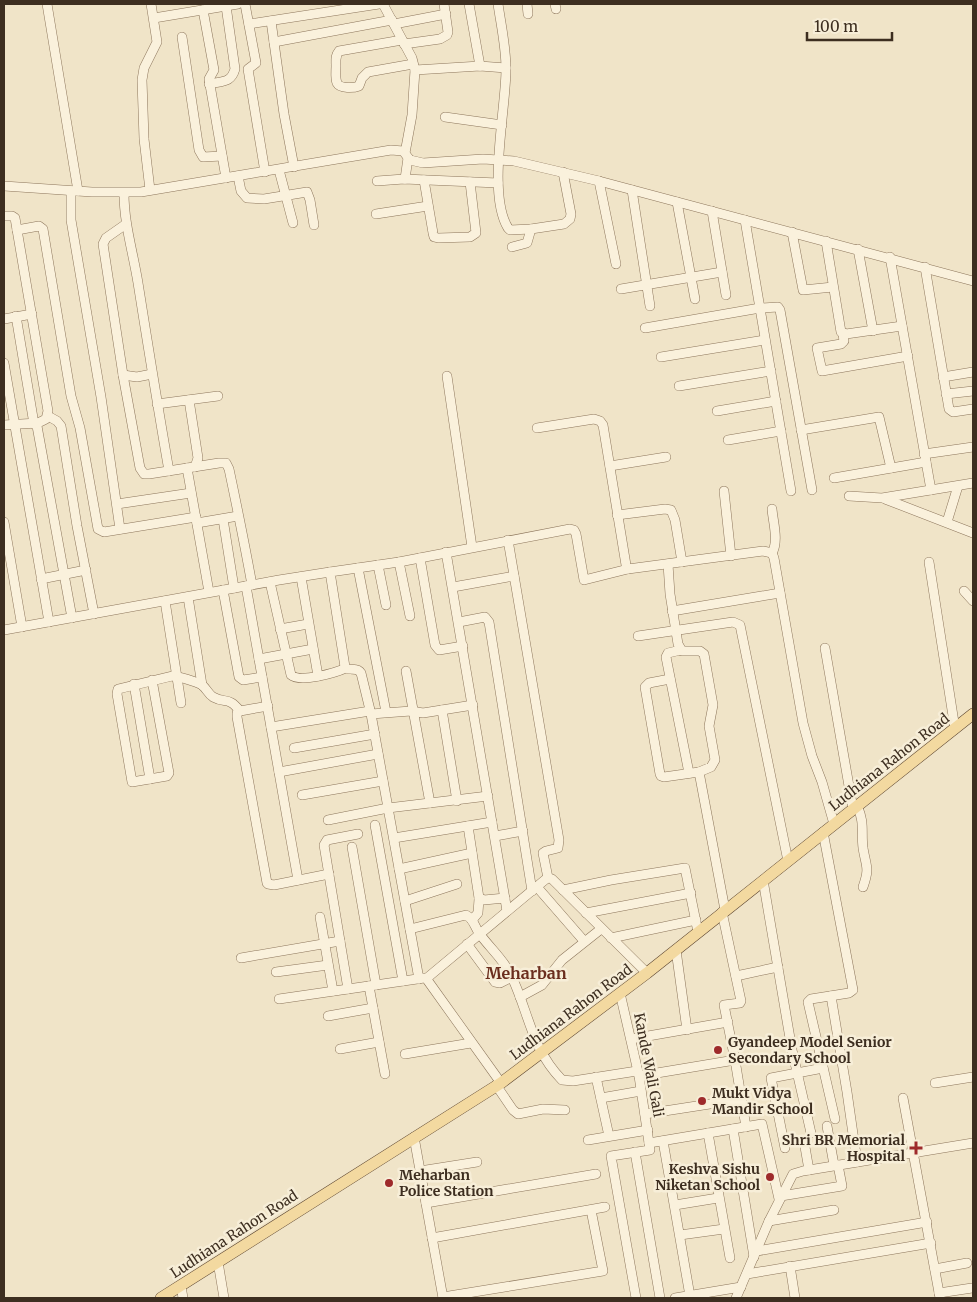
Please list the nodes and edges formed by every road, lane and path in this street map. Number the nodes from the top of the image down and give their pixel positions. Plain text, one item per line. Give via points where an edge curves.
1 (47, 4) edge
2 (151, 4) edge
3 (238, 4) edge
4 (245, 4) edge
5 (381, 4) edge
6 (444, 4) edge
7 (469, 4) edge
8 (498, 4) edge
9 (527, 4) edge
10 (226, 6) junction
11 (204, 10) junction
12 (446, 14) junction
13 (528, 14) dead end
14 (154, 18) junction
15 (271, 21) junction
16 (393, 22) junction
17 (249, 24) junction
18 (182, 37) dead end
19 (274, 42) junction
20 (403, 42) junction
21 (480, 66) junction
22 (414, 67) junction
23 (506, 68) junction
24 (209, 84) junction
25 (445, 118) dead end
26 (502, 125) junction
27 (222, 156) junction
28 (407, 156) junction
29 (500, 159) junction
30 (294, 167) junction
31 (279, 170) junction
32 (265, 172) junction
33 (563, 172) junction
34 (238, 176) junction
35 (226, 178) junction
36 (405, 179) junction
37 (424, 180) junction
38 (378, 181) dead end
39 (599, 181) junction
40 (470, 182) junction
41 (498, 183) junction
42 (4, 186) edge
43 (150, 190) junction
44 (632, 190) junction
45 (75, 191) junction
46 (124, 193) junction
47 (285, 195) junction
48 (677, 202) junction
49 (428, 206) junction
50 (712, 211) junction
51 (376, 214) dead end
52 (4, 216) edge
53 (745, 220) junction
54 (293, 223) dead end
55 (126, 224) junction
56 (314, 225) dead end
57 (531, 228) junction
58 (18, 230) junction
59 (792, 232) junction
60 (826, 241) junction
61 (512, 247) dead end
62 (858, 249) junction
63 (890, 258) junction
64 (616, 264) dead end
65 (925, 267) junction
66 (722, 272) junction
67 (692, 277) junction
68 (973, 280) edge
69 (646, 285) junction
70 (833, 288) junction
71 (620, 289) dead end
72 (726, 295) dead end
73 (695, 299) dead end
74 (650, 306) dead end
75 (760, 308) junction
76 (32, 314) junction
77 (16, 316) junction
78 (4, 319) edge
79 (902, 326) junction
80 (645, 328) dead end
81 (873, 331) junction
82 (843, 334) junction
83 (766, 340) junction
84 (908, 356) junction
85 (661, 357) dead end
86 (4, 363) edge
87 (771, 371) junction
88 (973, 372) edge
89 (152, 374) junction
90 (123, 375) junction
91 (447, 376) dead end
92 (943, 376) junction
93 (679, 386) dead end
94 (973, 391) edge
95 (946, 394) junction
96 (218, 396) dead end
97 (189, 400) junction
98 (776, 401) junction
99 (157, 404) junction
100 (973, 409) edge
101 (717, 411) dead end
102 (48, 416) junction
103 (36, 424) junction
104 (4, 425) edge
105 (15, 426) junction
106 (537, 428) dead end
107 (801, 430) junction
108 (781, 431) junction
109 (728, 440) dead end
110 (973, 447) edge
111 (666, 457) dead end
112 (925, 458) junction
113 (610, 466) junction
114 (191, 467) junction
115 (891, 468) junction
116 (169, 471) junction
117 (834, 478) dead end
118 (973, 483) edge
119 (958, 486) junction
120 (791, 490) dead end
121 (812, 490) dead end
122 (931, 490) junction
123 (724, 491) dead end
124 (191, 494) junction
125 (849, 496) dead end
126 (882, 498) junction
127 (117, 504) junction
128 (772, 509) dead end
129 (617, 515) junction
130 (238, 516) junction
131 (223, 519) junction
132 (196, 520) junction
133 (4, 522) edge
134 (947, 522) junction
135 (120, 530) junction
136 (973, 533) edge
137 (508, 540) junction
138 (472, 547) junction
139 (446, 552) junction
140 (772, 553) junction
141 (731, 556) junction
142 (420, 558) junction
143 (399, 562) junction
144 (682, 562) junction
145 (929, 562) dead end
146 (668, 564) junction
147 (378, 565) junction
148 (358, 568) junction
149 (628, 569) junction
150 (86, 570) junction
151 (330, 572) junction
152 (64, 575) junction
153 (514, 576) junction
154 (301, 577) junction
155 (42, 579) junction
156 (270, 582) junction
157 (249, 585) junction
158 (453, 587) junction
159 (234, 588) junction
160 (223, 590) junction
161 (964, 591) dead end
162 (209, 592) junction
163 (780, 593) junction
164 (188, 597) junction
165 (165, 601) junction
166 (973, 601) edge
167 (386, 605) dead end
168 (672, 611) junction
169 (94, 614) junction
170 (410, 616) dead end
171 (72, 618) junction
172 (49, 622) junction
173 (459, 622) junction
174 (308, 624) junction
175 (22, 627) junction
176 (280, 629) junction
177 (4, 630) edge
178 (676, 631) junction
179 (638, 636) dead end
180 (463, 646) junction
181 (313, 648) junction
182 (825, 648) dead end
183 (681, 650) junction
184 (285, 654) junction
185 (259, 658) junction
186 (346, 668) junction
187 (406, 671) dead end
188 (177, 676) junction
189 (318, 676) junction
190 (262, 677) junction
191 (670, 679) junction
192 (152, 680) junction
193 (134, 684) junction
194 (202, 685) junction
195 (181, 703) dead end
196 (473, 705) junction
197 (268, 706) junction
198 (442, 710) junction
199 (240, 711) junction
200 (414, 711) junction
201 (370, 712) junction
202 (386, 712) junction
203 (973, 714) edge
204 (271, 727) junction
205 (955, 729) junction
206 (374, 734) junction
207 (294, 748) dead end
208 (378, 754) junction
209 (279, 772) junction
210 (699, 772) junction
211 (689, 773) junction
212 (150, 779) junction
213 (383, 781) junction
214 (302, 795) dead end
215 (488, 796) junction
216 (457, 801) junction
217 (430, 803) junction
218 (388, 808) junction
219 (855, 808) junction
220 (328, 820) dead end
221 (492, 822) junction
222 (834, 824) junction
223 (375, 825) dead end
224 (468, 826) junction
225 (523, 831) junction
226 (824, 832) junction
227 (358, 834) dead end
228 (495, 836) junction
229 (394, 838) junction
230 (352, 847) dead end
231 (472, 853) junction
232 (788, 861) junction
233 (399, 869) junction
234 (329, 874) junction
235 (548, 878) junction
236 (298, 880) junction
237 (763, 880) junction
238 (458, 884) dead end
239 (863, 887) dead end
240 (535, 889) junction
241 (563, 890) junction
242 (691, 893) junction
243 (505, 898) junction
244 (479, 899) junction
245 (405, 901) junction
246 (507, 911) junction
247 (724, 911) junction
248 (586, 914) junction
249 (320, 917) dead end
250 (472, 920) junction
251 (697, 926) junction
252 (410, 929) junction
253 (602, 929) junction
254 (480, 934) junction
255 (611, 938) junction
256 (340, 941) junction
257 (584, 941) junction
258 (324, 943) junction
259 (467, 944) junction
260 (676, 950) junction
261 (241, 958) dead end
262 (328, 965) junction
263 (778, 967) junction
264 (276, 972) dead end
265 (648, 973) junction
266 (736, 976) junction
267 (512, 977) junction
268 (423, 978) junction
269 (403, 981) junction
270 (373, 986) junction
271 (348, 989) junction
272 (333, 991) junction
273 (620, 993) junction
274 (831, 996) junction
275 (520, 997) junction
276 (279, 999) dead end
277 (373, 1008) junction
278 (328, 1016) dead end
279 (728, 1022) junction
280 (687, 1030) junction
281 (631, 1039) junction
282 (379, 1042) junction
283 (471, 1043) junction
284 (340, 1049) dead end
285 (542, 1053) junction
286 (405, 1054) dead end
287 (736, 1060) junction
288 (823, 1068) junction
289 (797, 1073) junction
290 (385, 1074) dead end
291 (638, 1074) junction
292 (596, 1077) junction
293 (973, 1077) edge
294 (936, 1083) dead end
295 (499, 1084) junction
296 (641, 1091) junction
297 (601, 1098) junction
298 (903, 1098) dead end
299 (742, 1099) junction
300 (565, 1110) dead end
301 (645, 1114) junction
302 (835, 1119) dead end
303 (827, 1126) dead end
304 (746, 1127) junction
305 (732, 1129) junction
306 (648, 1130) junction
307 (708, 1133) junction
308 (811, 1133) dead end
309 (609, 1136) junction
310 (414, 1137) junction
311 (588, 1140) dead end
312 (663, 1141) junction
313 (650, 1143) junction
314 (973, 1143) edge
315 (805, 1147) dead end
316 (785, 1148) dead end
317 (635, 1152) junction
318 (914, 1153) junction
319 (476, 1162) dead end
320 (857, 1162) junction
321 (836, 1165) junction
322 (809, 1170) junction
323 (420, 1171) junction
324 (596, 1174) dead end
325 (718, 1198) junction
326 (780, 1198) junction
327 (426, 1203) junction
328 (675, 1205) junction
329 (605, 1207) dead end
330 (590, 1210) junction
331 (834, 1210) dead end
332 (769, 1221) junction
333 (927, 1222) junction
334 (724, 1229) junction
335 (680, 1235) junction
336 (432, 1238) junction
337 (931, 1243) junction
338 (756, 1254) junction
339 (730, 1258) dead end
340 (218, 1262) junction
341 (967, 1263) dead end
342 (790, 1266) junction
343 (935, 1269) junction
344 (747, 1274) junction
345 (180, 1286) junction
346 (741, 1287) junction
347 (972, 1288) dead end
348 (690, 1296) junction
349 (940, 1296) edge
350 (161, 1298) edge
351 (183, 1298) edge
352 (224, 1298) edge
353 (443, 1298) edge
354 (636, 1298) edge
355 (660, 1298) edge
356 (675, 1298) edge
357 (736, 1298) edge
358 (795, 1298) edge

1 - 45 street
2 - 14 street
3 - 10 street
4 - 17 street
5 - 15 street
5 - 16 street
6 - 12 street
7 - 21 street
8 - 23 street
9 - 13 street
10 - 11 street
10 - 24 street via 235,69 232,78
11 - 14 street
11 - 24 street via 214,70 209,76
12 - 16 street
12 - 20 street via 447,35 440,39
14 - 43 street via 157,42 142,80 143,130
15 - 17 street
15 - 19 street
16 - 19 street
16 - 20 street
17 - 32 street via 256,63 248,69
18 - 27 street via 199,150 204,158
19 - 30 street
20 - 22 street
20 - 22 street via 339,51 336,81 338,85 356,88 368,72
21 - 22 street
21 - 23 street
22 - 28 street
23 - 26 street
24 - 27 street
25 - 26 street
26 - 29 street
27 - 35 street
28 - 29 street via 413,162
28 - 30 street via 391,150
28 - 36 street
29 - 33 street
29 - 41 street
30 - 31 street
31 - 32 street
31 - 47 street
32 - 34 street
33 - 39 street
33 - 57 street via 570,219 564,224
34 - 35 street
34 - 47 street via 241,191 247,198
35 - 43 street
36 - 37 street
36 - 38 street
37 - 40 street
37 - 49 street
39 - 44 street
39 - 64 street
40 - 41 street
40 - 49 street via 475,235 434,236
41 - 57 street via 501,211 508,228
42 - 45 street
43 - 46 street
44 - 48 street
44 - 69 street
45 - 46 street
45 - 127 street via 70,220
46 - 55 street
47 - 54 street
47 - 56 street via 307,192
48 - 50 street
48 - 67 street
49 - 51 street
50 - 53 street
50 - 66 street
52 - 58 street via 14,217
53 - 59 street
53 - 75 street
55 - 89 street
55 - 90 street via 106,238 103,244
57 - 61 street via 527,243
58 - 76 street
58 - 135 street via 43,228 98,529 100,532
59 - 60 street
59 - 70 street via 803,290
60 - 62 street
60 - 70 street
62 - 63 street
62 - 81 street
63 - 65 street
63 - 79 street
65 - 68 street
65 - 92 street
66 - 67 street
66 - 72 street
67 - 69 street
67 - 73 street
69 - 71 street
69 - 74 street
70 - 82 street
75 - 80 street
75 - 83 street
75 - 107 street via 775,306 780,310
76 - 77 street
76 - 102 street
77 - 78 street
77 - 103 street
79 - 81 street
79 - 84 street
81 - 82 street
82 - 84 street via 841,344 817,348 822,370
83 - 85 street
83 - 87 street
84 - 112 street
86 - 105 street
87 - 93 street
87 - 98 street
88 - 92 street
89 - 90 street
89 - 99 street
90 - 116 street via 142,472
91 - 138 street
92 - 95 street
94 - 95 street
95 - 100 street via 950,411
96 - 97 street
97 - 99 street
97 - 114 street via 198,458
98 - 101 street
98 - 108 street
99 - 116 street
102 - 103 street
102 - 150 street via 61,426
103 - 105 street
103 - 152 street
104 - 105 street
105 - 155 street
106 - 113 street via 594,419 600,421
107 - 115 street via 879,417
107 - 121 street
108 - 109 street
108 - 120 street
110 - 112 street
111 - 113 street
112 - 115 street
112 - 122 street
113 - 129 street
114 - 116 street
114 - 124 street
114 - 130 street via 226,463
115 - 117 street
118 - 119 street
119 - 122 street
119 - 134 street
122 - 126 street
123 - 141 street
124 - 127 street
124 - 132 street
125 - 126 street
126 - 134 street
127 - 135 street
128 - 140 street via 775,542
129 - 144 street via 665,508 671,510
129 - 149 street
130 - 131 street
130 - 157 street
131 - 132 street
131 - 159 street
132 - 135 street
132 - 162 street
133 - 175 street
134 - 136 street
137 - 138 street
137 - 149 street via 574,530 584,580
137 - 153 street
138 - 139 street
139 - 142 street
139 - 158 street
140 - 141 street via 763,551
140 - 163 street
141 - 144 street
142 - 143 street
142 - 180 street via 435,646 440,650
143 - 147 street
143 - 170 street
144 - 146 street
145 - 205 street
146 - 149 street
146 - 168 street
147 - 148 street
147 - 167 street
148 - 151 street
148 - 202 street
150 - 152 street
150 - 169 street
151 - 154 street
151 - 186 street
152 - 155 street
152 - 171 street
153 - 158 street
153 - 235 street via 559,840 558,848 543,853
154 - 156 street
154 - 174 street
155 - 172 street
156 - 157 street
156 - 176 street
157 - 159 street
157 - 185 street
158 - 173 street
159 - 160 street
160 - 162 street
160 - 190 street via 239,677 243,680
161 - 166 street
162 - 164 street
163 - 168 street
163 - 222 street via 803,723
164 - 165 street
164 - 194 street
165 - 169 street
165 - 188 street
168 - 178 street
169 - 171 street
171 - 172 street
172 - 175 street
173 - 180 street
173 - 225 street via 485,617 489,622
174 - 176 street
174 - 181 street
175 - 177 street
176 - 184 street
178 - 179 street
178 - 183 street
178 - 232 street via 733,622 742,628
180 - 196 street
181 - 184 street
181 - 189 street
182 - 219 street
183 - 191 street via 666,655
183 - 210 street via 703,651 713,705 710,726 716,760 711,767
184 - 185 street
184 - 189 street via 294,678
185 - 190 street
186 - 189 street
186 - 201 street via 362,673
187 - 200 street
188 - 192 street
188 - 194 street
188 - 195 street
190 - 197 street
191 - 211 street
191 - 211 street via 649,683 645,687 660,774 664,777
192 - 193 street
192 - 212 street via 169,773
193 - 212 street
193 - 212 street via 118,689 117,694 131,780
194 - 199 street via 216,698 234,703
196 - 198 street
196 - 215 street
197 - 199 street
197 - 204 street
198 - 200 street
198 - 216 street
199 - 236 street via 237,716 267,883 271,886
200 - 202 street
200 - 217 street
201 - 202 street
201 - 204 street
201 - 206 street
203 - 205 main road, Ludhiana Rahon Road
204 - 209 street
205 - 219 main road, Ludhiana Rahon Road
206 - 207 street
206 - 208 street
208 - 209 street
208 - 213 street
209 - 236 street
210 - 211 street
210 - 247 street
213 - 214 street
213 - 218 street
215 - 216 street
215 - 221 street
216 - 217 street
217 - 218 street
218 - 220 street
218 - 229 street
219 - 222 main road, Ludhiana Rahon Road
219 - 239 street via 863,820 863,849 868,868
221 - 224 street
221 - 228 street
222 - 226 main road, Ludhiana Rahon Road
223 - 269 street
224 - 229 street
224 - 231 street
225 - 228 street
225 - 240 street
226 - 232 main road, Ludhiana Rahon Road
226 - 274 street via 853,990
227 - 234 street via 325,842
228 - 243 street
229 - 233 street
230 - 270 street
231 - 233 street
231 - 244 street
232 - 237 main road, Ludhiana Rahon Road
233 - 245 street
234 - 236 street
234 - 256 street
235 - 240 street
235 - 241 street
237 - 247 main road, Ludhiana Rahon Road
237 - 263 street
238 - 245 street
240 - 246 street
240 - 257 street
241 - 242 street via 683,867 687,871
241 - 248 street
242 - 248 street
242 - 251 street
243 - 244 street
243 - 246 street
244 - 250 street via 478,913
245 - 252 street
246 - 254 street
247 - 251 main road, Ludhiana Rahon Road
247 - 266 street
248 - 253 street
249 - 258 street
250 - 252 street via 466,915
250 - 254 street
251 - 255 street
251 - 260 main road, Ludhiana Rahon Road
252 - 268 street
253 - 255 street
253 - 257 street
254 - 259 street
254 - 267 street
255 - 265 street
256 - 258 street
256 - 271 street
257 - 275 street via 557,964 542,985
258 - 261 street
258 - 262 street
259 - 267 street via 495,982
259 - 268 street
260 - 265 main road, Ludhiana Rahon Road
260 - 280 street
262 - 264 street
262 - 272 street
263 - 266 street
263 - 289 street
265 - 273 main road, Ludhiana Rahon Road
266 - 279 street via 741,1001 724,1006
267 - 275 street
268 - 269 street
268 - 283 street
269 - 270 street
270 - 271 street
270 - 277 street
271 - 272 street
272 - 276 street
273 - 281 street, Kande Wali Gali
273 - 285 main road, Ludhiana Rahon Road
274 - 288 street via 808,1002
274 - 320 street
275 - 285 street via 534,1040
277 - 278 street
277 - 282 street
279 - 280 street
279 - 287 street
280 - 281 street
281 - 291 street, Kande Wali Gali
282 - 284 street
282 - 290 street
283 - 286 street
283 - 295 street
285 - 292 street via 565,1081
285 - 295 main road, Ludhiana Rahon Road
287 - 291 street
287 - 299 street
288 - 289 street
288 - 302 street
289 - 308 street
289 - 316 street via 771,1078
291 - 292 street
291 - 296 street, Kande Wali Gali
292 - 297 street
293 - 294 street
295 - 300 street via 518,1114
295 - 310 main road, Ludhiana Rahon Road
296 - 297 street
296 - 301 street, Kande Wali Gali
297 - 309 street
298 - 318 street
299 - 301 street
299 - 304 street
301 - 306 street, Kande Wali Gali
303 - 321 street
304 - 305 street
304 - 326 street via 762,1124
305 - 307 street
305 - 338 street
306 - 309 street
306 - 313 street, Kande Wali Gali
307 - 312 street
307 - 325 street
309 - 311 street
310 - 323 street
310 - 340 main road, Ludhiana Rahon Road
312 - 313 street
312 - 328 street
313 - 317 street via 650,1150
314 - 318 street
315 - 322 street
317 - 354 street via 611,1156
317 - 355 street
318 - 320 street
318 - 333 street
319 - 323 street
320 - 321 street
321 - 322 street
321 - 326 street via 842,1186
322 - 326 street via 793,1174
323 - 327 street
324 - 327 street
325 - 328 street
325 - 334 street
326 - 332 street
327 - 336 street
328 - 335 street
329 - 330 street
330 - 336 street
330 - 353 street via 603,1271
331 - 332 street
332 - 338 street
333 - 337 street
333 - 338 street
334 - 335 street
334 - 339 street
335 - 348 street
336 - 353 street
337 - 342 street
337 - 343 street
338 - 344 street
340 - 345 main road, Ludhiana Rahon Road
340 - 352 street
341 - 343 street
342 - 344 street
342 - 358 street
343 - 349 street
344 - 346 street
345 - 350 main road, Ludhiana Rahon Road
345 - 351 street
346 - 348 street
346 - 357 street
347 - 349 street
348 - 356 street

